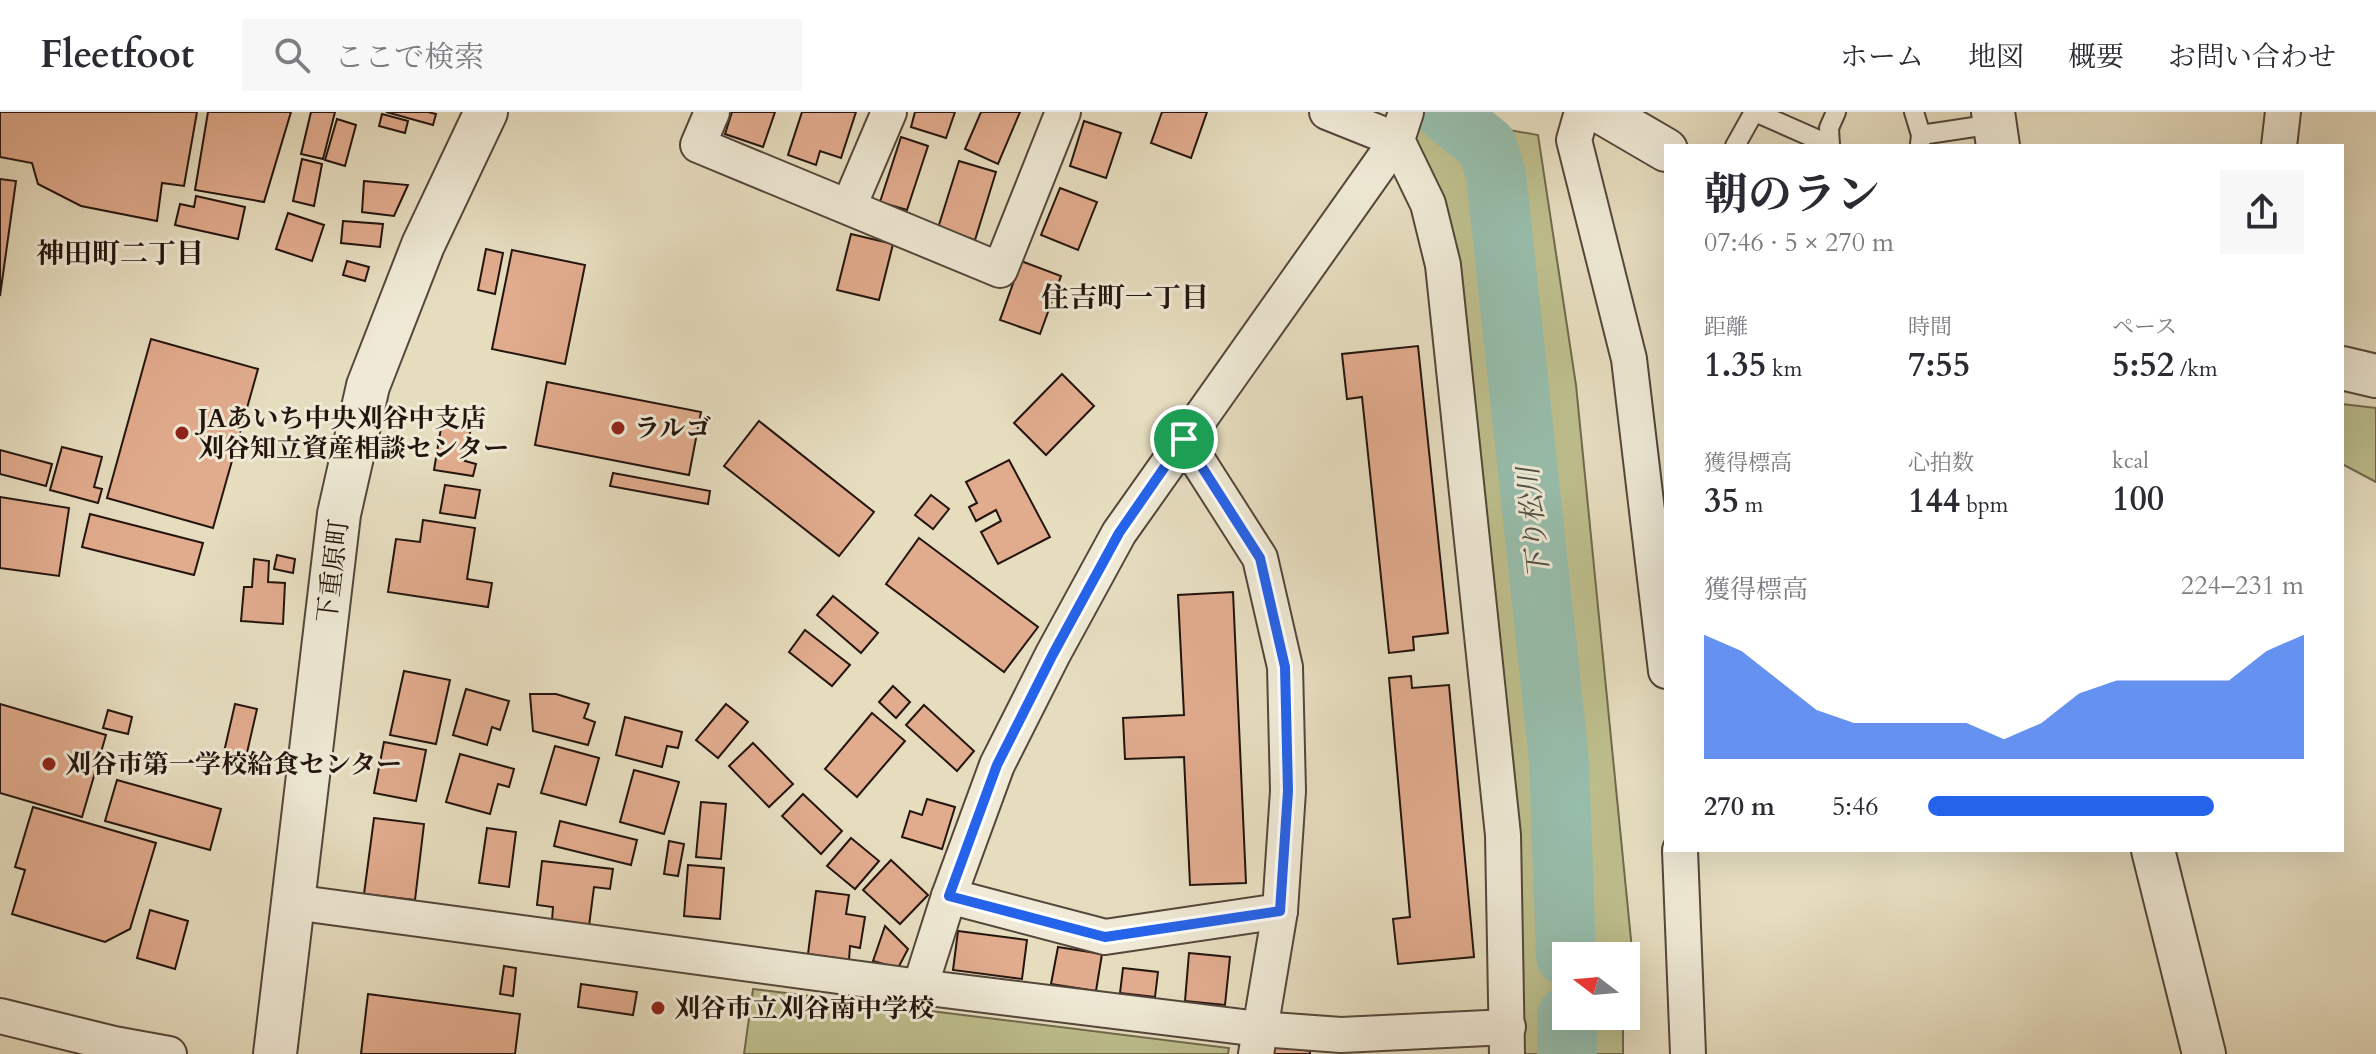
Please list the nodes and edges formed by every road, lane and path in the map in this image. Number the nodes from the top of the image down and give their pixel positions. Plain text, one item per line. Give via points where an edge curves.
1 (486, 112) edge
2 (712, 112) edge
3 (889, 112) edge
4 (1063, 112) edge
5 (1327, 112) edge
6 (1582, 112) edge
7 (1601, 112) edge
8 (1755, 112) edge
9 (1836, 112) edge
10 (1914, 112) edge
11 (2283, 112) edge
12 (1402, 126) edge
13 (1995, 127) edge
14 (1920, 140) edge
15 (1736, 144) edge
16 (1828, 144) edge
17 (1830, 144) edge
18 (2279, 144) edge
19 (1664, 149) edge
20 (849, 206) junction
21 (2344, 368) edge
22 (2376, 376) edge
23 (1184, 439) junction
24 (1664, 644) edge
25 (1680, 852) edge
26 (2154, 852) edge
27 (949, 896) junction
28 (293, 902) junction
29 (1280, 911) junction
30 (920, 987) junction
31 (0, 1016) edge
32 (1508, 1040) edge
33 (1258, 1041) edge
34 (1340, 1045) edge
35 (169, 1054) edge
36 (275, 1054) edge
37 (1688, 1054) edge
38 (2204, 1054) edge

1 - 28 street, 下重原町 via 423,245 368,386 339,514
2 - 20 street via 698,145
3 - 20 street
4 - 20 street via 1000,270
5 - 12 street
6 - 24 street via 1574,140 1629,359
7 - 19 street
8 - 15 lane
8 - 16 lane
9 - 17 lane
10 - 14 lane
11 - 18 street
12 - 23 street
12 - 32 street via 1443,265 1503,835
13 - 14 lane
21 - 22 street
23 - 27 street via 1119,533 1053,654 997,765
23 - 29 street via 1260,558 1285,667 1288,791
25 - 37 street
26 - 38 street
27 - 29 street via 1105,937
27 - 30 street
28 - 30 street
28 - 36 street, 下重原町
29 - 33 street
30 - 33 street
31 - 35 street
32 - 34 street
33 - 34 street

